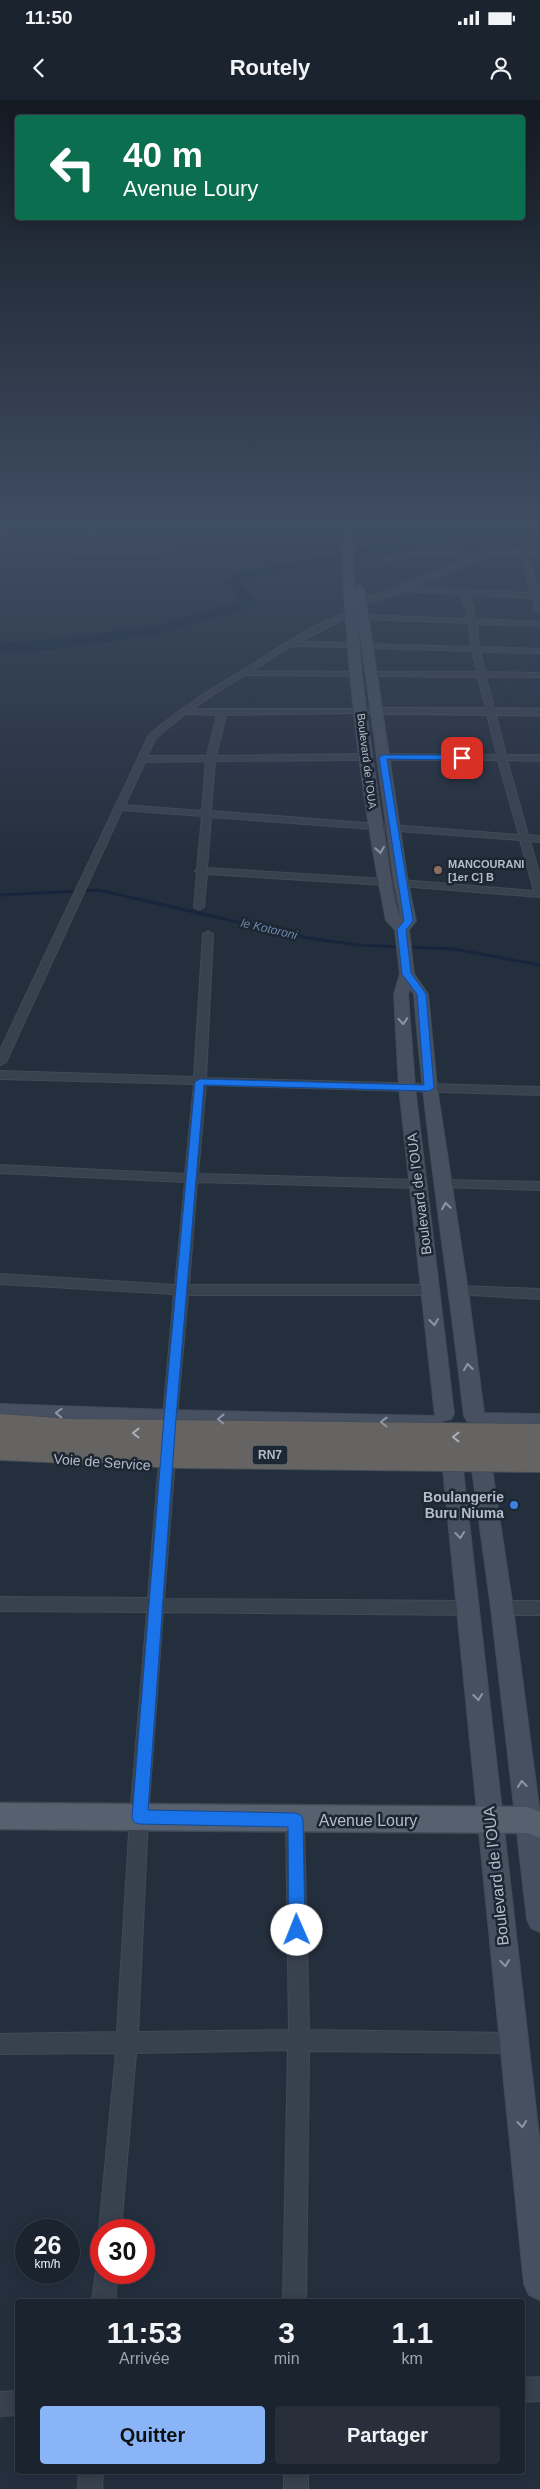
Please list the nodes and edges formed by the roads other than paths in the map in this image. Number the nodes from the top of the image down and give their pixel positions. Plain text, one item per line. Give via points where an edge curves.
1 (302, 636) edge
2 (353, 636) edge
3 (366, 636) edge
4 (474, 636) edge
5 (290, 644) junction
6 (353, 645) junction
7 (367, 646) junction
8 (475, 649) junction
9 (540, 651) edge
10 (242, 673) junction
11 (357, 674) junction
12 (370, 674) junction
13 (483, 675) junction
14 (540, 675) edge
15 (184, 711) junction
16 (361, 711) junction
17 (376, 711) junction
18 (491, 712) junction
19 (540, 712) edge
20 (222, 714) junction
21 (365, 757) junction
22 (383, 757) junction
23 (141, 758) junction
24 (502, 758) junction
25 (540, 758) edge
26 (211, 759) junction
27 (119, 807) junction
28 (205, 814) junction
29 (376, 827) junction
30 (394, 828) junction
31 (524, 838) junction
32 (540, 839) edge
33 (200, 871) junction
34 (385, 882) junction
35 (401, 883) junction
36 (540, 894) edge
37 (199, 907) dead end
38 (208, 934) dead end
39 (402, 934) junction
40 (407, 974) junction
41 (0, 1062) edge
42 (0, 1075) edge
43 (200, 1082) junction
44 (407, 1087) junction
45 (429, 1088) junction
46 (540, 1091) edge
47 (0, 1169) edge
48 (190, 1178) junction
49 (418, 1184) junction
50 (443, 1184) junction
51 (540, 1186) edge
52 (0, 1279) edge
53 (181, 1290) junction
54 (430, 1290) junction
55 (459, 1291) junction
56 (540, 1294) edge
57 (0, 1411) edge
58 (170, 1418) junction
59 (438, 1418) junction
60 (480, 1418) junction
61 (540, 1422) edge
62 (0, 1428) edge
63 (540, 1438) edge
64 (0, 1446) edge
65 (0, 1455) edge
66 (540, 1458) edge
67 (167, 1466) junction
68 (449, 1468) junction
69 (485, 1468) junction
70 (540, 1468) edge
71 (0, 1604) edge
72 (156, 1605) junction
73 (469, 1608) junction
74 (502, 1608) junction
75 (540, 1608) edge
76 (0, 1816) edge
77 (139, 1817) junction
78 (536, 1819) edge
79 (295, 1820) junction
80 (490, 1821) junction
81 (540, 1919) edge
82 (299, 2040) junction
83 (126, 2041) junction
84 (513, 2043) junction
85 (0, 2044) edge
86 (111, 2219) edge
87 (105, 2284) edge
88 (540, 2284) edge
89 (104, 2299) edge
90 (295, 2299) edge
91 (540, 2389) edge
92 (525, 2390) edge
93 (15, 2403) edge
94 (0, 2404) edge
95 (92, 2474) edge
96 (296, 2474) edge
97 (90, 2489) edge
98 (296, 2489) edge

1 - 5 street
2 - 6 main road, Boulevard de l'OUA
3 - 7 main road
4 - 8 street
5 - 6 street
5 - 10 street
6 - 11 main road, Boulevard de l'OUA
7 - 8 street
7 - 12 main road
8 - 9 street
8 - 13 street
10 - 11 street
10 - 15 street
11 - 16 main road, Boulevard de l'OUA
12 - 13 street
12 - 17 main road
13 - 14 street
13 - 18 street
15 - 20 street
15 - 23 street via 152,737
16 - 17 street
16 - 20 street
16 - 21 main road, Boulevard de l'OUA
17 - 18 street
17 - 22 main road
18 - 19 street
18 - 24 street
20 - 26 street
21 - 26 street
21 - 29 main road, Boulevard de l'OUA
22 - 24 street
22 - 30 main road
23 - 26 street
23 - 27 street
24 - 25 street
24 - 31 street
26 - 28 street
27 - 28 street
27 - 41 street
28 - 29 street
28 - 33 street
29 - 30 street
29 -> 34 main road, Boulevard de l'OUA
30 - 31 street
30 - 35 main road
31 - 32 street
31 - 36 street
33 - 34 street
33 - 37 street
34 - 39 main road, Boulevard de l'OUA via 394,920
35 - 36 street
35 - 39 main road via 409,921
38 - 43 street
39 - 40 main road
40 -> 44 main road, Boulevard de l'OUA via 401,994
40 - 45 main road via 421,994
42 - 43 street
43 - 44 street
43 - 48 street
44 - 45 street
44 - 49 main road, Boulevard de l'OUA
45 - 46 street
45 - 50 main road
47 - 48 street
48 - 49 street
48 - 53 street
49 - 54 main road, Boulevard de l'OUA
50 - 51 street
55 -> 50 main road
52 - 53 street
53 - 54 street
53 - 58 street
54 -> 59 main road, Boulevard de l'OUA
55 - 56 street
60 -> 55 main road
58 -> 57 main road
59 -> 58 main road
58 - 67 street
59 - 60 main road
59 - 68 main road via 425,1433 424,1443 434,1460
60 - 61 main road
60 - 69 main road via 498,1432 502,1447 499,1456
63 -> 62 highway, RN7, bridge via 70,1433
64 - 66 highway, RN7, bridge via 180,1454
65 - 67 main road, Voie de Service
67 - 68 main road, Voie de Service
67 - 72 street
68 - 69 main road via 470,1471
68 -> 73 main road, Boulevard de l'OUA
69 - 70 main road
69 - 74 main road
71 - 72 street
72 - 73 street
72 - 77 street
73 -> 80 main road, Boulevard de l'OUA
74 - 75 street
78 -> 74 main road
76 - 77 main road, Avenue Loury
77 - 79 main road, Avenue Loury
77 - 83 street
78 - 80 main road, Avenue Loury
78 - 81 main road
79 - 80 main road, Avenue Loury
79 - 82 street
80 -> 84 main road, Boulevard de l'OUA
82 - 83 street
82 - 84 street
82 - 90 street
83 - 85 street
83 - 86 street
84 -> 88 main road, Boulevard de l'OUA
87 - 89 street
91 - 92 street
93 - 94 street
95 - 97 street
96 - 98 street

